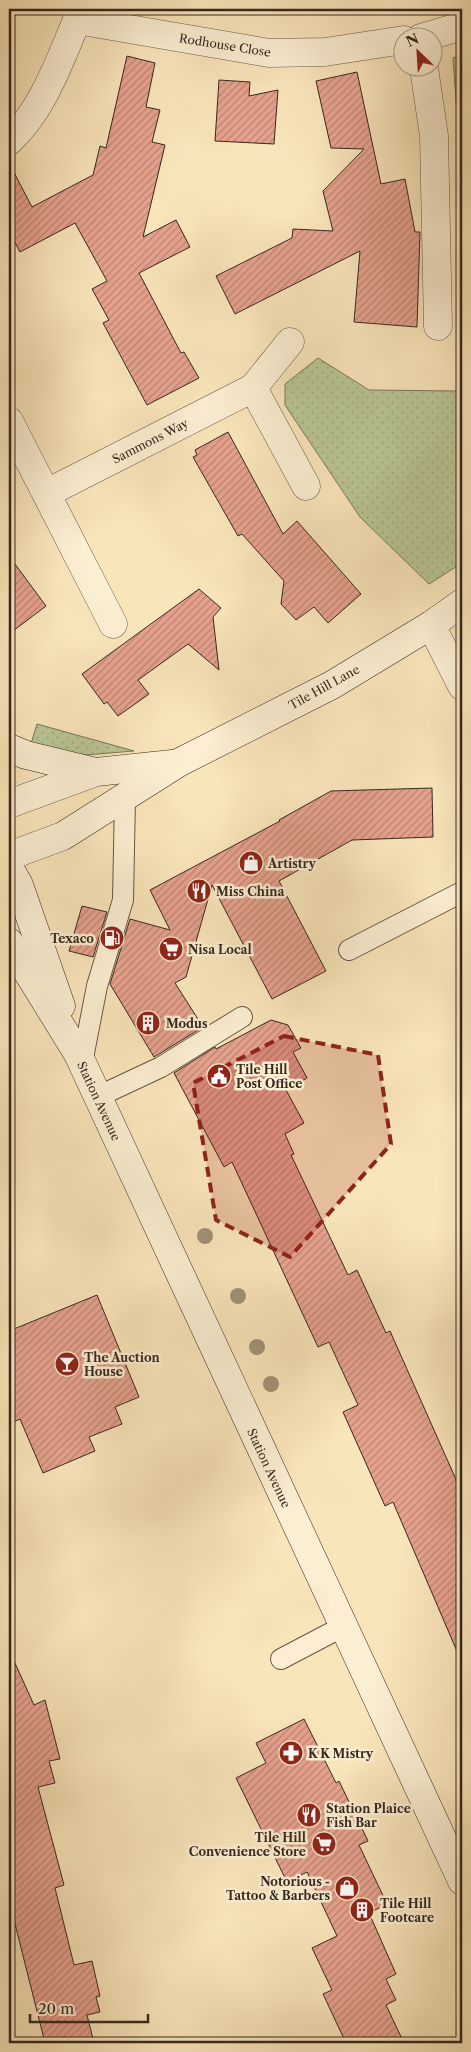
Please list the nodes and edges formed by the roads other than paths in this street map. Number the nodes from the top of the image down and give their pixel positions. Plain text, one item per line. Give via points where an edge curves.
1 (77, 15) edge
2 (462, 26) edge
3 (444, 31) edge
4 (394, 42) edge
5 (425, 78) edge
6 (9, 141) edge
7 (438, 326) dead end
8 (290, 342) dead end
9 (253, 388) junction
10 (9, 421) edge
11 (306, 486) dead end
12 (47, 493) junction
13 (462, 603) edge
14 (113, 624) dead end
15 (431, 625) junction
16 (462, 686) edge
17 (9, 748) edge
18 (180, 762) junction
19 (96, 772) junction
20 (125, 797) junction
21 (9, 804) edge
22 (9, 856) edge
23 (9, 867) edge
24 (462, 892) edge
25 (9, 942) edge
26 (348, 950) dead end
27 (242, 1017) dead end
28 (80, 1059) junction
29 (97, 1097) junction
30 (342, 1627) junction
31 (281, 1659) dead end
32 (462, 1881) edge

1 - 4 street, Rodhouse Close via 269,53 326,52
1 - 6 street via 49,87
2 - 3 street
5 - 7 street via 434,136
8 - 9 street, Sammons Way
9 - 11 street
9 - 12 street, Sammons Way
10 - 12 street
12 - 14 street
13 - 15 street, Tile Hill Lane
15 - 16 street
15 - 18 street, Tile Hill Lane via 332,685
17 - 19 street
18 - 19 street, Tile Hill Lane
18 - 20 street, Tile Hill Lane
19 - 21 street, Tile Hill Lane
20 - 22 street, Tile Hill Lane via 63,836
20 - 28 lane via 123,900 97,986
23 - 28 street, Station Avenue via 19,885
24 - 26 lane
25 - 28 street, Station Avenue
27 - 29 lane via 161,1067
28 - 29 street, Station Avenue
29 - 30 street, Station Avenue
30 - 31 lane
30 - 32 street, Station Avenue

